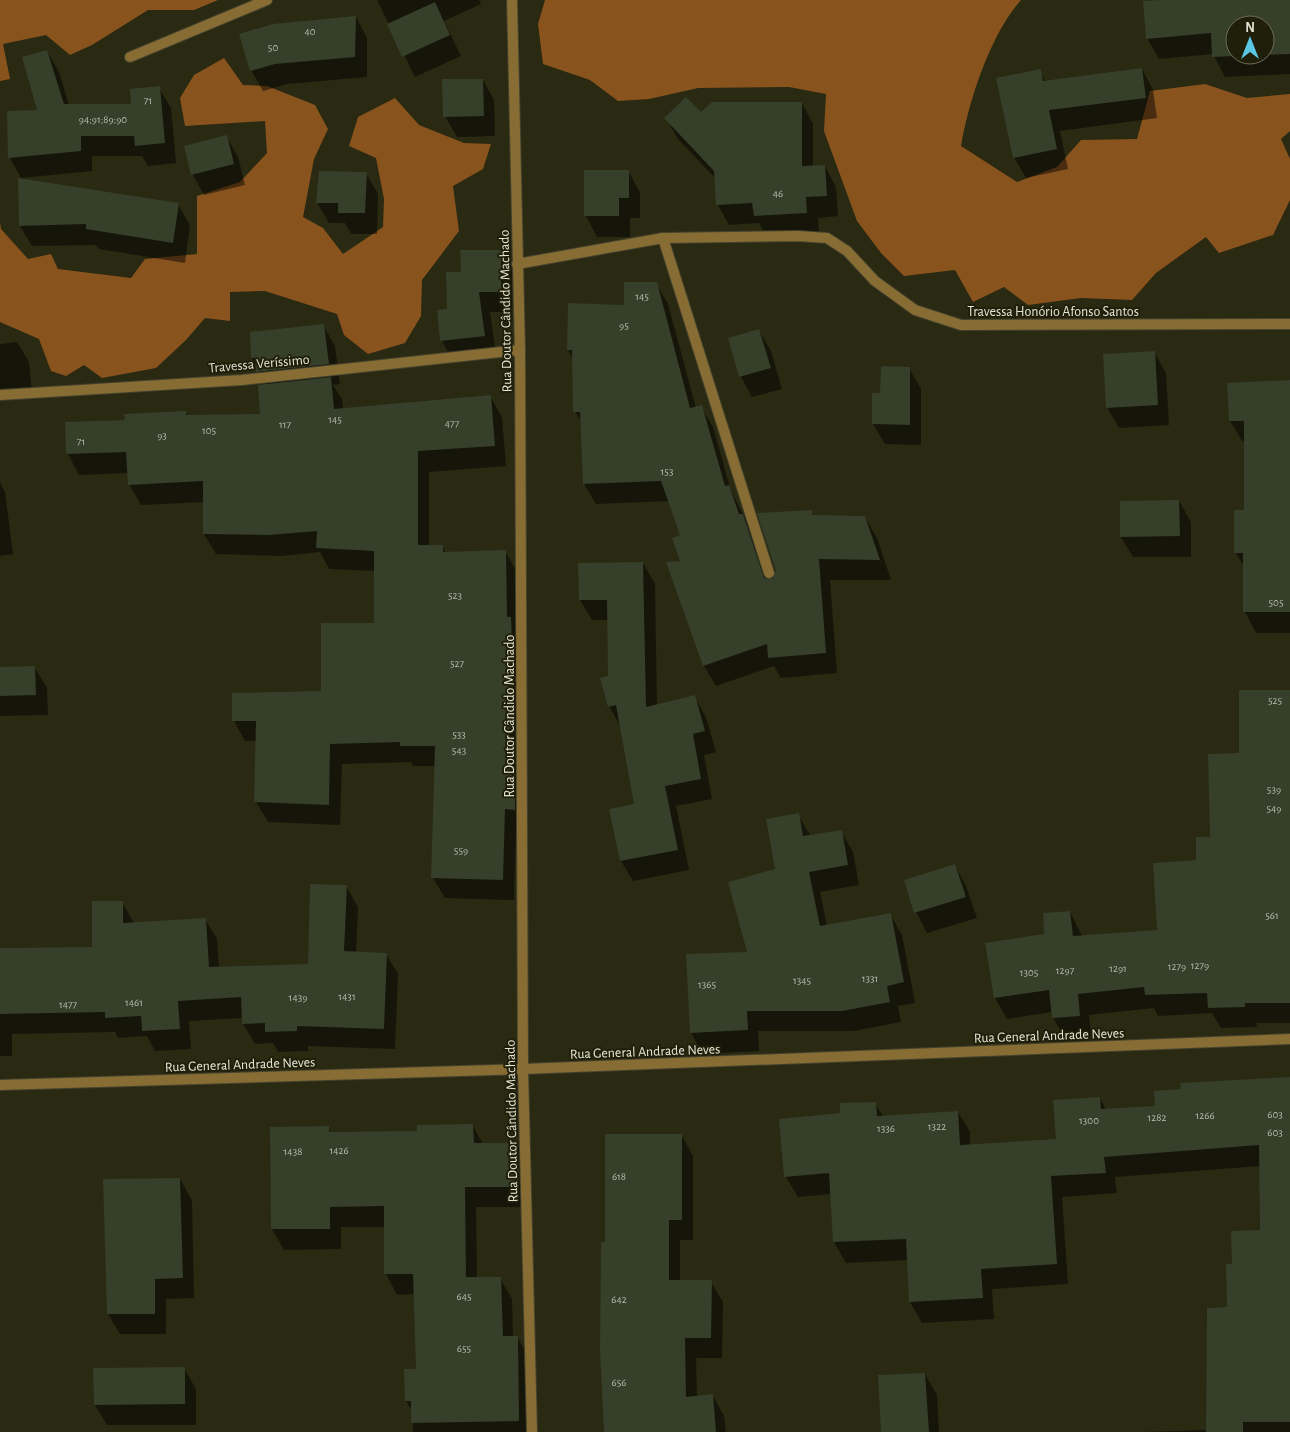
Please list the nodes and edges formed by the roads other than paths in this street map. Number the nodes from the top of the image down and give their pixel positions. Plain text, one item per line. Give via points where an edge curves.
1 (267, 0) edge
2 (512, 0) edge
3 (130, 57) dead end
4 (664, 238) junction
5 (517, 264) junction
6 (1290, 324) edge
7 (520, 350) junction
8 (0, 395) edge
9 (769, 573) dead end
10 (1290, 1039) edge
11 (522, 1069) junction
12 (0, 1085) edge
13 (532, 1432) edge

1 - 3 street
2 - 5 street, Rua Doutor Cândido Machado
4 - 5 street, Travessa Honório Afonso Santos
4 - 6 street, Travessa Honório Afonso Santos via 827,238 847,251 874,280 915,310 962,325
4 - 9 street
5 - 7 street, Rua Doutor Cândido Machado
7 - 8 street, Travessa Veríssimo via 242,380
7 - 11 street, Rua Doutor Cândido Machado
10 - 11 street, Rua General Andrade Neves
11 - 12 street, Rua General Andrade Neves
11 - 13 street, Rua Doutor Cândido Machado

